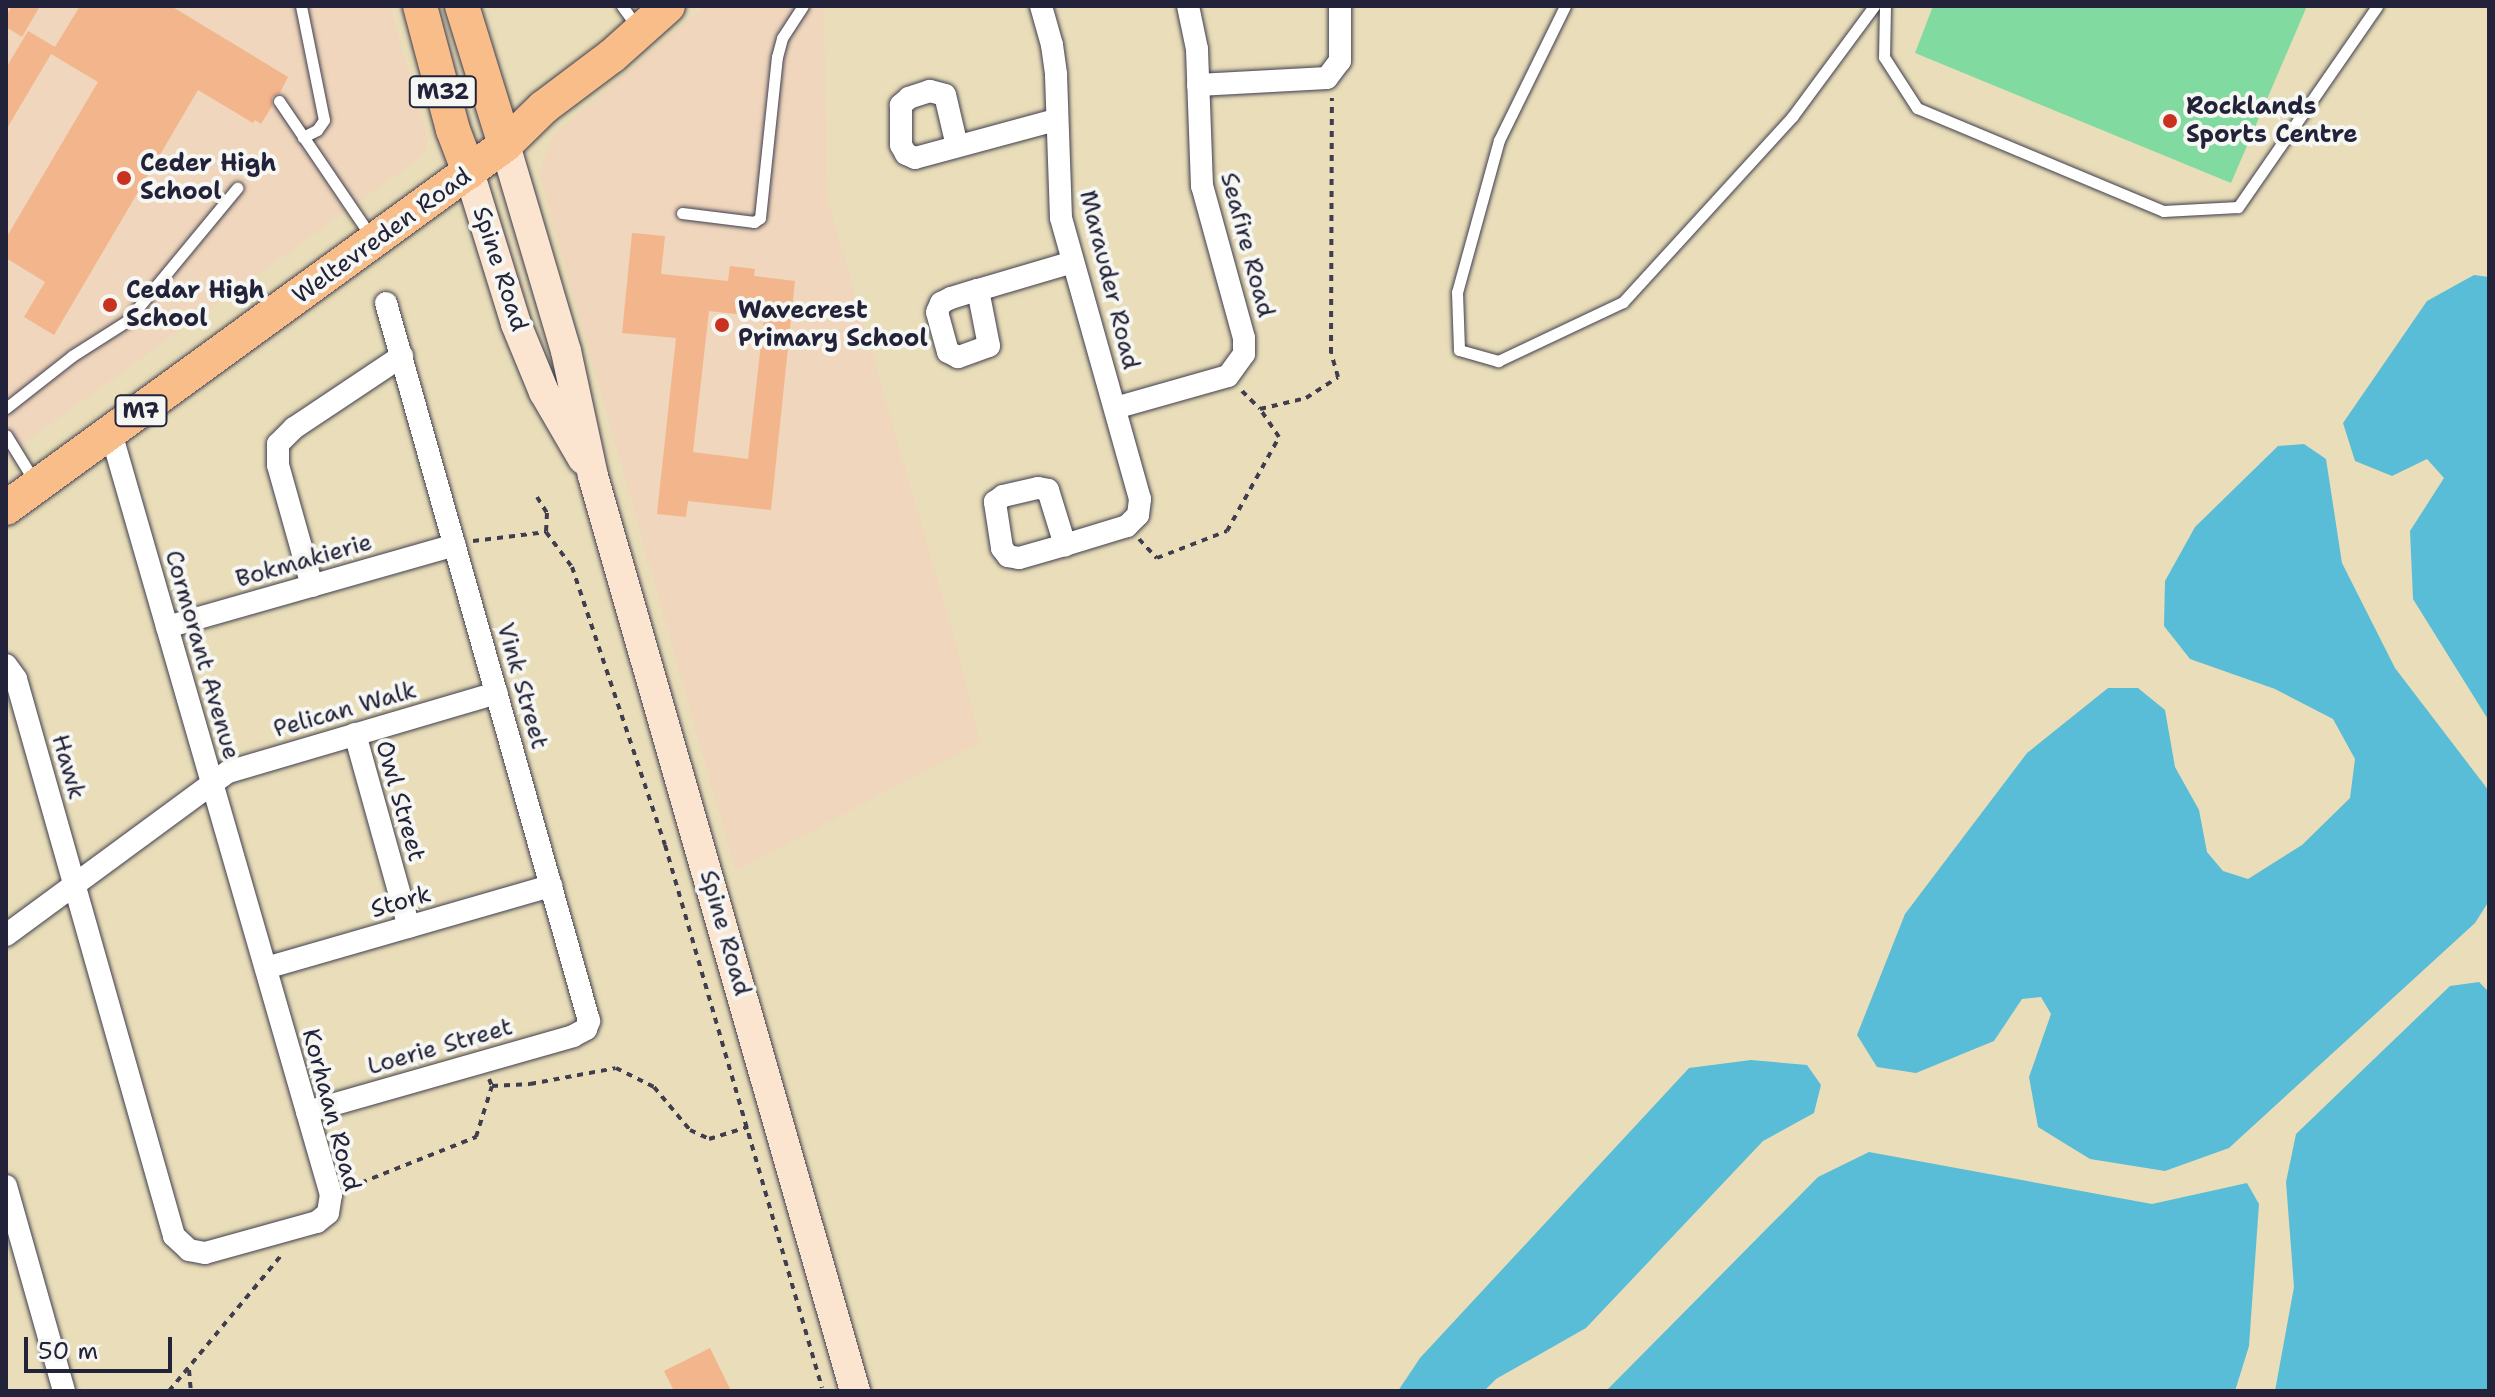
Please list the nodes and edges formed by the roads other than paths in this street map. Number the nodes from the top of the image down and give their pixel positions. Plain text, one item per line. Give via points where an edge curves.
1 (301, 6) edge
2 (420, 6) edge
3 (462, 6) edge
4 (803, 6) edge
5 (1041, 6) edge
6 (1188, 6) edge
7 (1340, 6) edge
8 (1565, 6) edge
9 (1874, 6) edge
10 (1885, 6) edge
11 (2377, 6) edge
12 (649, 13) edge
13 (1198, 85) junction
14 (279, 101) dead end
15 (1056, 120) junction
16 (303, 137) junction
17 (505, 145) junction
18 (957, 146) dead end
19 (469, 172) junction
20 (237, 188) dead end
21 (682, 213) dead end
22 (374, 242) junction
23 (1073, 262) junction
24 (978, 290) dead end
25 (386, 303) dead end
26 (402, 356) junction
27 (6, 408) edge
28 (1115, 408) junction
29 (111, 433) junction
30 (6, 435) edge
31 (593, 476) junction
32 (38, 486) junction
33 (6, 508) edge
34 (455, 545) junction
35 (1065, 545) dead end
36 (312, 586) junction
37 (167, 627) junction
38 (6, 665) edge
39 (497, 693) junction
40 (355, 734) junction
41 (212, 784) junction
42 (75, 885) junction
43 (551, 886) junction
44 (409, 927) junction
45 (6, 935) edge
46 (266, 968) junction
47 (586, 1029) joint
48 (307, 1112) junction
49 (6, 1186) edge
50 (64, 1391) edge
51 (855, 1391) edge

1 - 16 lane via 324,120
2 - 19 main road, Spine Road / M32
3 - 17 main road, Spine Road / M32
4 - 21 lane via 782,38 777,57 760,218 754,222
5 - 15 street, Marauder Road via 1052,45
6 - 13 street, Seafire Road
7 - 13 street via 1340,61 1332,75 1315,81
8 - 9 lane via 1499,140 1457,292 1459,350 1498,361 1623,302 1792,117
10 - 11 lane via 1884,57 1917,108 2163,211 2238,207
12 - 17 main road, Weltevreden Road / M7
13 - 28 street, Seafire Road via 1202,186 1244,338 1242,359 1228,376
14 - 16 lane
15 - 18 street
15 - 23 street, Marauder Road via 1059,205
16 - 22 lane
17 - 19 main road, Weltevreden Road / M7
17 - 31 main road, Spine Road / M32 via 566,351
19 - 22 main road, Weltevreden Road / M7
19 - 31 main road, Spine Road / M32 via 516,324 555,413
20 - 27 lane via 127,321
22 - 29 main road, Weltevreden Road / M7
23 - 24 street
23 - 28 street, Marauder Road
25 - 26 street, Vink Street
26 - 34 street, Vink Street
26 - 36 street via 278,444 278,465
28 - 35 street, Marauder Road via 1140,494 1132,520
29 - 32 main road, Weltevreden Road / M7
29 - 37 street, Cormorant Avenue
30 - 32 lane
31 - 51 main road, Spine Road / M32
32 - 33 main road, Weltevreden Road / M7
34 - 36 street, Bokmakierie
34 - 39 street, Vink Street
36 - 37 street, Bokmakierie
37 - 41 street, Cormorant Avenue
38 - 42 street, Hawk via 16,679
39 - 40 street, Pelican Walk
39 - 43 street, Vink Street
40 - 41 street, Pelican Walk via 247,765
40 - 44 street, Owl Street
41 - 42 street, Cormorant Avenue
41 - 46 street, Korhaan Road
42 - 45 street, Cormorant Avenue
42 - 48 street, Korhaan Road via 178,1241 205,1253 317,1222 328,1213 331,1195
43 - 44 street, Stork
43 - 47 street, Vink Street via 589,1016
44 - 46 street, Stork
46 - 48 street, Korhaan Road
47 - 48 street, Loerie Street
49 - 50 street

